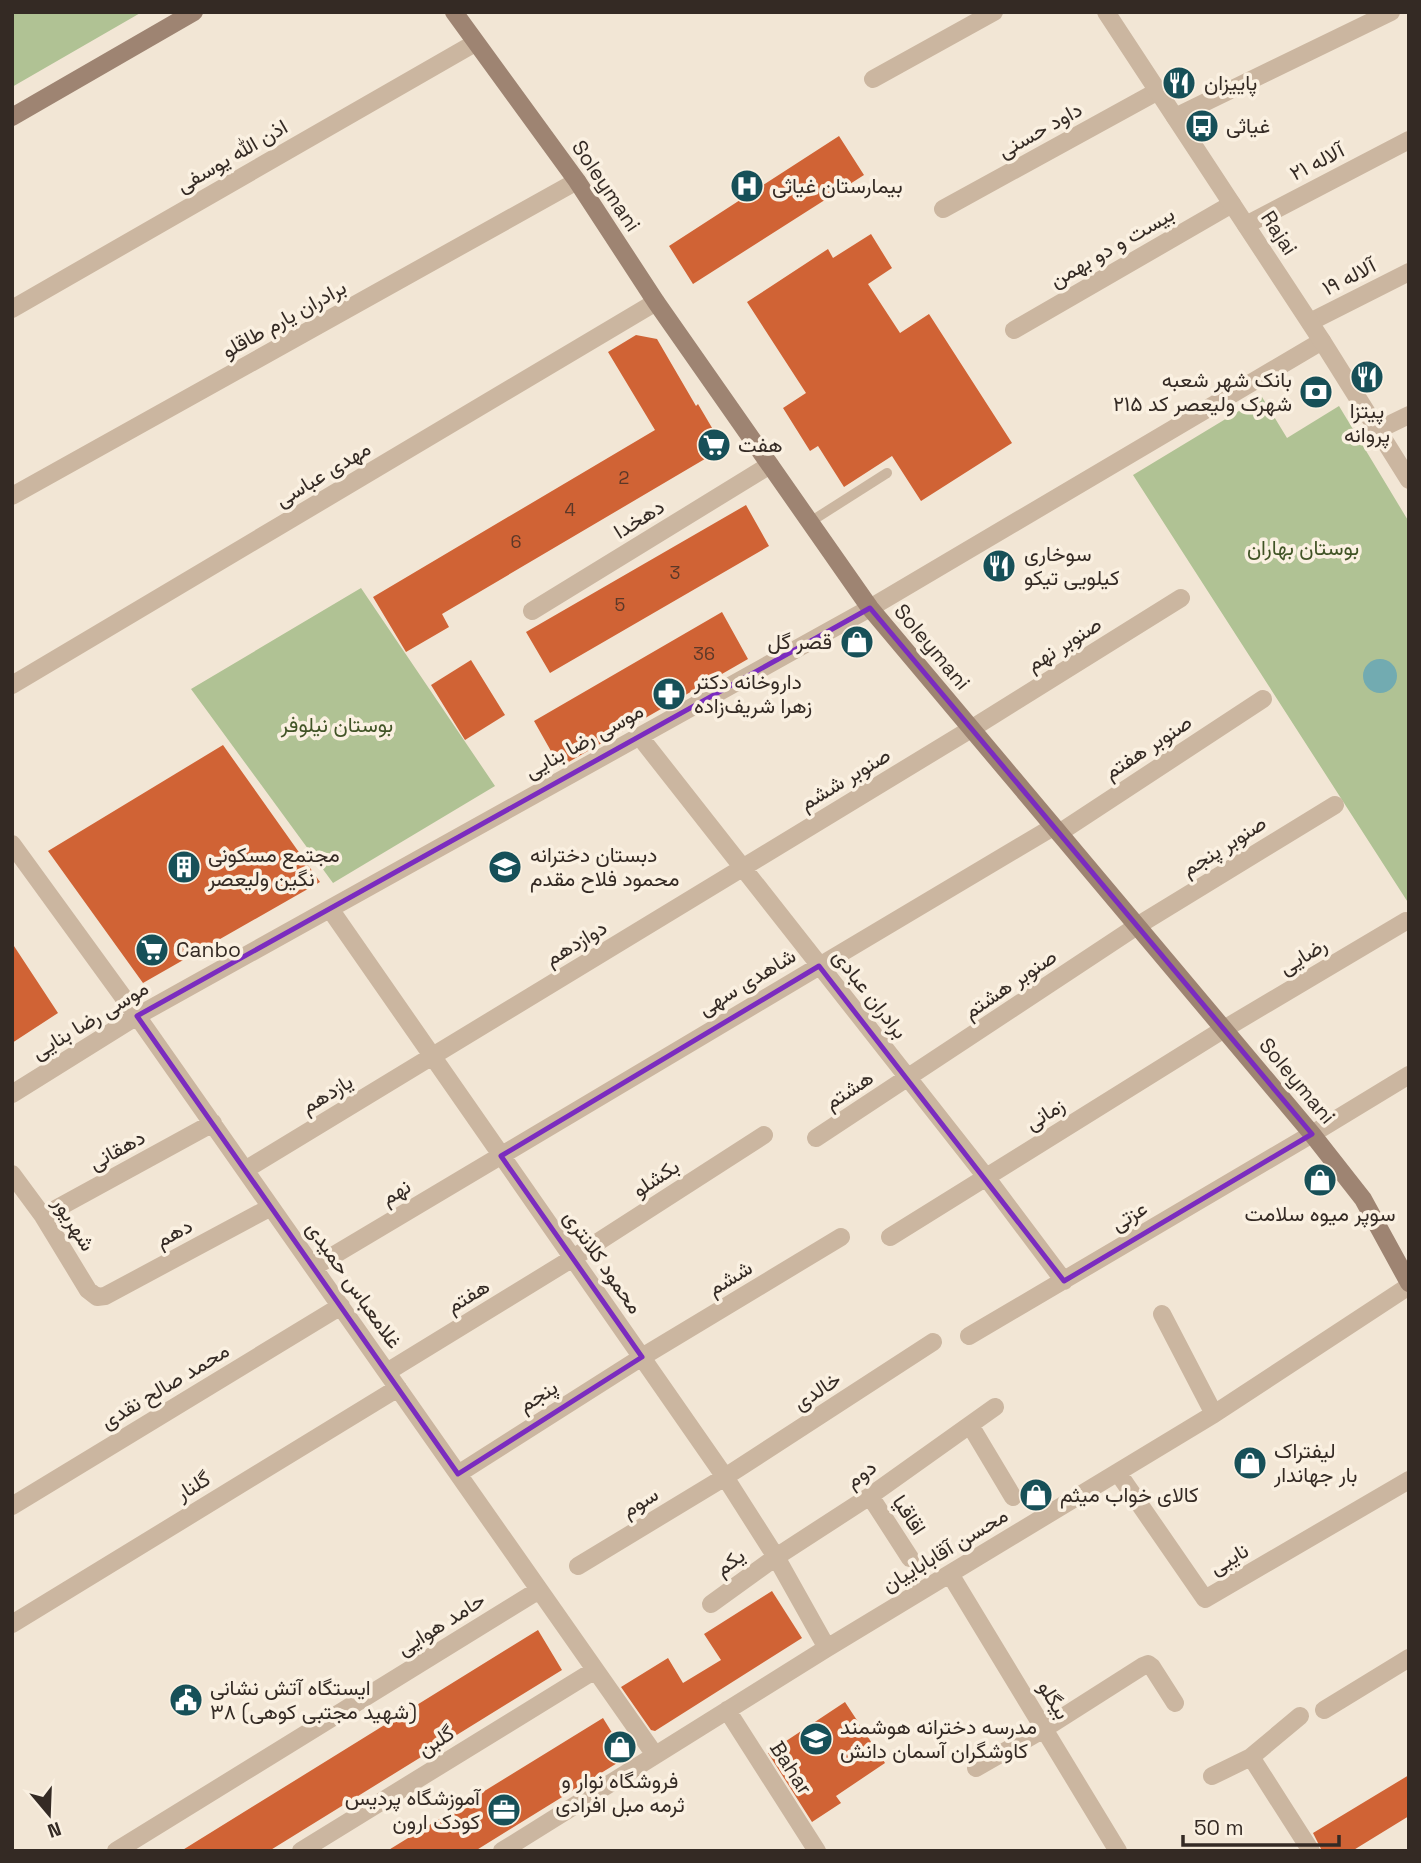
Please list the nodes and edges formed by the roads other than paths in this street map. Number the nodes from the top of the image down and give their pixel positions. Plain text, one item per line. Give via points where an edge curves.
1 (194, 12) edge
2 (454, 12) edge
3 (994, 12) edge
4 (1391, 12) edge
5 (1110, 13) edge
6 (475, 43) junction
7 (873, 79) dead end
8 (1158, 91) junction
9 (12, 117) edge
10 (1175, 117) junction
11 (1409, 141) edge
12 (577, 181) junction
13 (1233, 204) junction
14 (943, 209) dead end
15 (1246, 225) junction
16 (1409, 272) edge
17 (656, 302) junction
18 (12, 309) edge
19 (1310, 321) junction
20 (1014, 330) dead end
21 (1322, 341) junction
22 (1409, 415) edge
23 (1378, 430) junction
24 (770, 465) junction
25 (887, 473) dead end
26 (1409, 480) edge
27 (12, 496) edge
28 (810, 522) junction
29 (1181, 598) dead end
30 (870, 608) junction
31 (532, 611) dead end
32 (12, 685) edge
33 (1263, 699) dead end
34 (971, 729) junction
35 (640, 737) junction
36 (1335, 805) dead end
37 (1056, 830) junction
38 (12, 844) edge
39 (743, 868) junction
40 (330, 909) junction
41 (1406, 921) dead end
42 (1137, 926) junction
43 (820, 966) junction
44 (138, 1016) junction
45 (1224, 1029) junction
46 (433, 1056) junction
47 (1409, 1074) edge
48 (907, 1079) junction
49 (12, 1094) edge
50 (213, 1123) junction
51 (1312, 1134) junction
52 (764, 1135) dead end
53 (816, 1138) dead end
54 (501, 1156) junction
55 (245, 1170) junction
56 (12, 1174) edge
57 (986, 1177) junction
58 (271, 1207) junction
59 (43, 1216) junction
60 (841, 1237) dead end
61 (890, 1237) dead end
62 (573, 1258) junction
63 (314, 1268) junction
64 (1064, 1281) junction
65 (1409, 1284) edge
66 (97, 1297) joint
67 (341, 1306) junction
68 (1161, 1314) dead end
69 (969, 1336) dead end
70 (933, 1342) dead end
71 (642, 1357) junction
72 (387, 1372) junction
73 (398, 1388) junction
74 (995, 1407) dead end
75 (1214, 1414) junction
76 (970, 1425) junction
77 (1118, 1473) junction
78 (458, 1474) junction
79 (725, 1477) junction
80 (1409, 1480) edge
81 (870, 1496) junction
82 (1013, 1497) dead end
83 (12, 1506) edge
84 (776, 1557) junction
85 (910, 1558) dead end
86 (579, 1566) dead end
87 (950, 1574) junction
88 (539, 1590) junction
89 (711, 1604) dead end
90 (12, 1624) edge
91 (827, 1648) junction
92 (1409, 1658) edge
93 (595, 1670) junction
94 (1175, 1703) dead end
95 (727, 1710) junction
96 (1324, 1710) dead end
97 (1300, 1716) dead end
98 (1044, 1728) junction
99 (654, 1755) junction
100 (1251, 1757) junction
101 (976, 1768) dead end
102 (1212, 1776) dead end
103 (116, 1851) edge
104 (301, 1851) edge
105 (502, 1851) edge
106 (817, 1851) edge
107 (1118, 1851) edge
108 (1311, 1851) edge

1 - 9 main road
2 - 6 main road, Soleymani
3 - 7 street
4 - 10 street
5 - 8 street, Rajai
6 - 12 main road, Soleymani
6 - 18 street, اذن الله یوسفی
8 - 10 street, Rajai
8 - 14 street, داود حسنی
10 - 13 street, Rajai
11 - 15 street, آلاله ۲۱
12 - 17 main road, Soleymani
12 - 27 street, برادران یارم طاقلو
13 - 15 street, Rajai
13 - 20 street, بیست و دو بهمن
15 - 19 street, Rajai
16 - 19 street, آلاله ۱۹
17 - 24 main road, Soleymani
17 - 32 street, مهدی عباسی
19 - 21 street, Rajai
21 - 23 street, Rajai
21 - 30 street, موسی رضا بنایی
22 - 23 street
23 - 26 street, Rajai
24 - 28 main road, Soleymani
24 - 31 street, دهخدا
25 - 28 lane
28 - 30 main road, Soleymani
29 - 34 street, صنوبر نهم
30 - 34 main road, Soleymani
30 - 35 street, موسی رضا بنایی
33 - 37 street, صنوبر هفتم
34 - 37 main road, Soleymani
34 - 39 street, صنوبر ششم
35 - 39 street, برادران عبادی
35 - 40 street, موسی رضا بنایی
36 - 42 street, صنوبر پنجم
37 - 42 main road, Soleymani
37 - 43 street, شاهدی سهی
38 - 44 street, غلامعباس حمیدی
39 - 43 street, برادران عبادی
39 - 46 street, دوازدهم
40 - 44 street, موسی رضا بنایی
40 - 46 street, محمود کلانتری
41 - 45 street, رضایی
42 - 45 main road, Soleymani
42 - 48 street, صنوبر هشتم
43 - 48 street, برادران عبادی
43 - 54 street, شاهدی سهی
44 - 49 street, موسی رضا بنایی
44 - 50 street, غلامعباس حمیدی
45 - 51 main road, Soleymani
45 - 57 street, زمانی
46 - 54 street, محمود کلانتری
46 - 55 street, یازدهم
47 - 51 street, عزتی
48 - 53 street, هشتم
48 - 57 street, برادران عبادی
50 - 55 street, غلامعباس حمیدی
50 - 59 street, دهقانی
51 - 64 street, عزتی
51 - 65 main road, Soleymani via 1363,1199
52 - 62 street, بکشلو
54 - 62 street, محمود کلانتری
54 - 63 street, نهم
55 - 58 street, غلامعباس حمیدی
56 - 59 street, شهریور
57 - 61 street, زمانی
57 - 64 street, برادران عبادی
58 - 63 street, غلامعباس حمیدی
58 - 66 street, دهم
59 - 66 street, شهریور via 88,1290
60 - 71 street, ششم
62 - 71 street, محمود کلانتری
62 - 72 street, هفتم
63 - 67 street, غلامعباس حمیدی
64 - 69 street, عزتی
65 - 75 street, محسن آقاباباییان
67 - 72 street, غلامعباس حمیدی
67 - 83 street, محمد صالح نقدی
68 - 75 street
70 - 79 street, خالدی
71 - 78 street, پنجم
71 - 79 street, محمود کلانتری
72 - 73 street, غلامعباس حمیدی
73 - 78 street, غلامعباس حمیدی
73 - 90 street, گلنار
74 - 76 street, دوم
75 - 77 street, محسن آقاباباییان
76 - 81 street, دوم
76 - 82 street
77 - 80 street, نایبی via 1205,1599
77 - 87 street, محسن آقاباباییان
78 - 88 street, غلامعباس حمیدی
79 - 84 street, محمود کلانتری
79 - 86 street, سوم
81 - 84 street, دوم
81 - 85 street, اقاقیا
84 - 89 street, یکم
84 - 91 street, محمود کلانتری
87 - 91 street, محسن آقاباباییان
87 - 98 street, بیگلو
88 - 93 street, غلامعباس حمیدی
88 - 103 street, حامد هوایی
91 - 95 street, محسن آقاباباییان
92 - 96 street
93 - 99 street, غلامعباس حمیدی
93 - 104 street, گلبن
94 - 98 street via 1148,1664
95 - 99 street, محسن آقاباباییان
95 - 106 street, Bahar
97 - 100 street
98 - 101 street
98 - 107 street, بیگلو
99 - 105 street, محسن آقاباباییان
100 - 102 street
100 - 108 street

